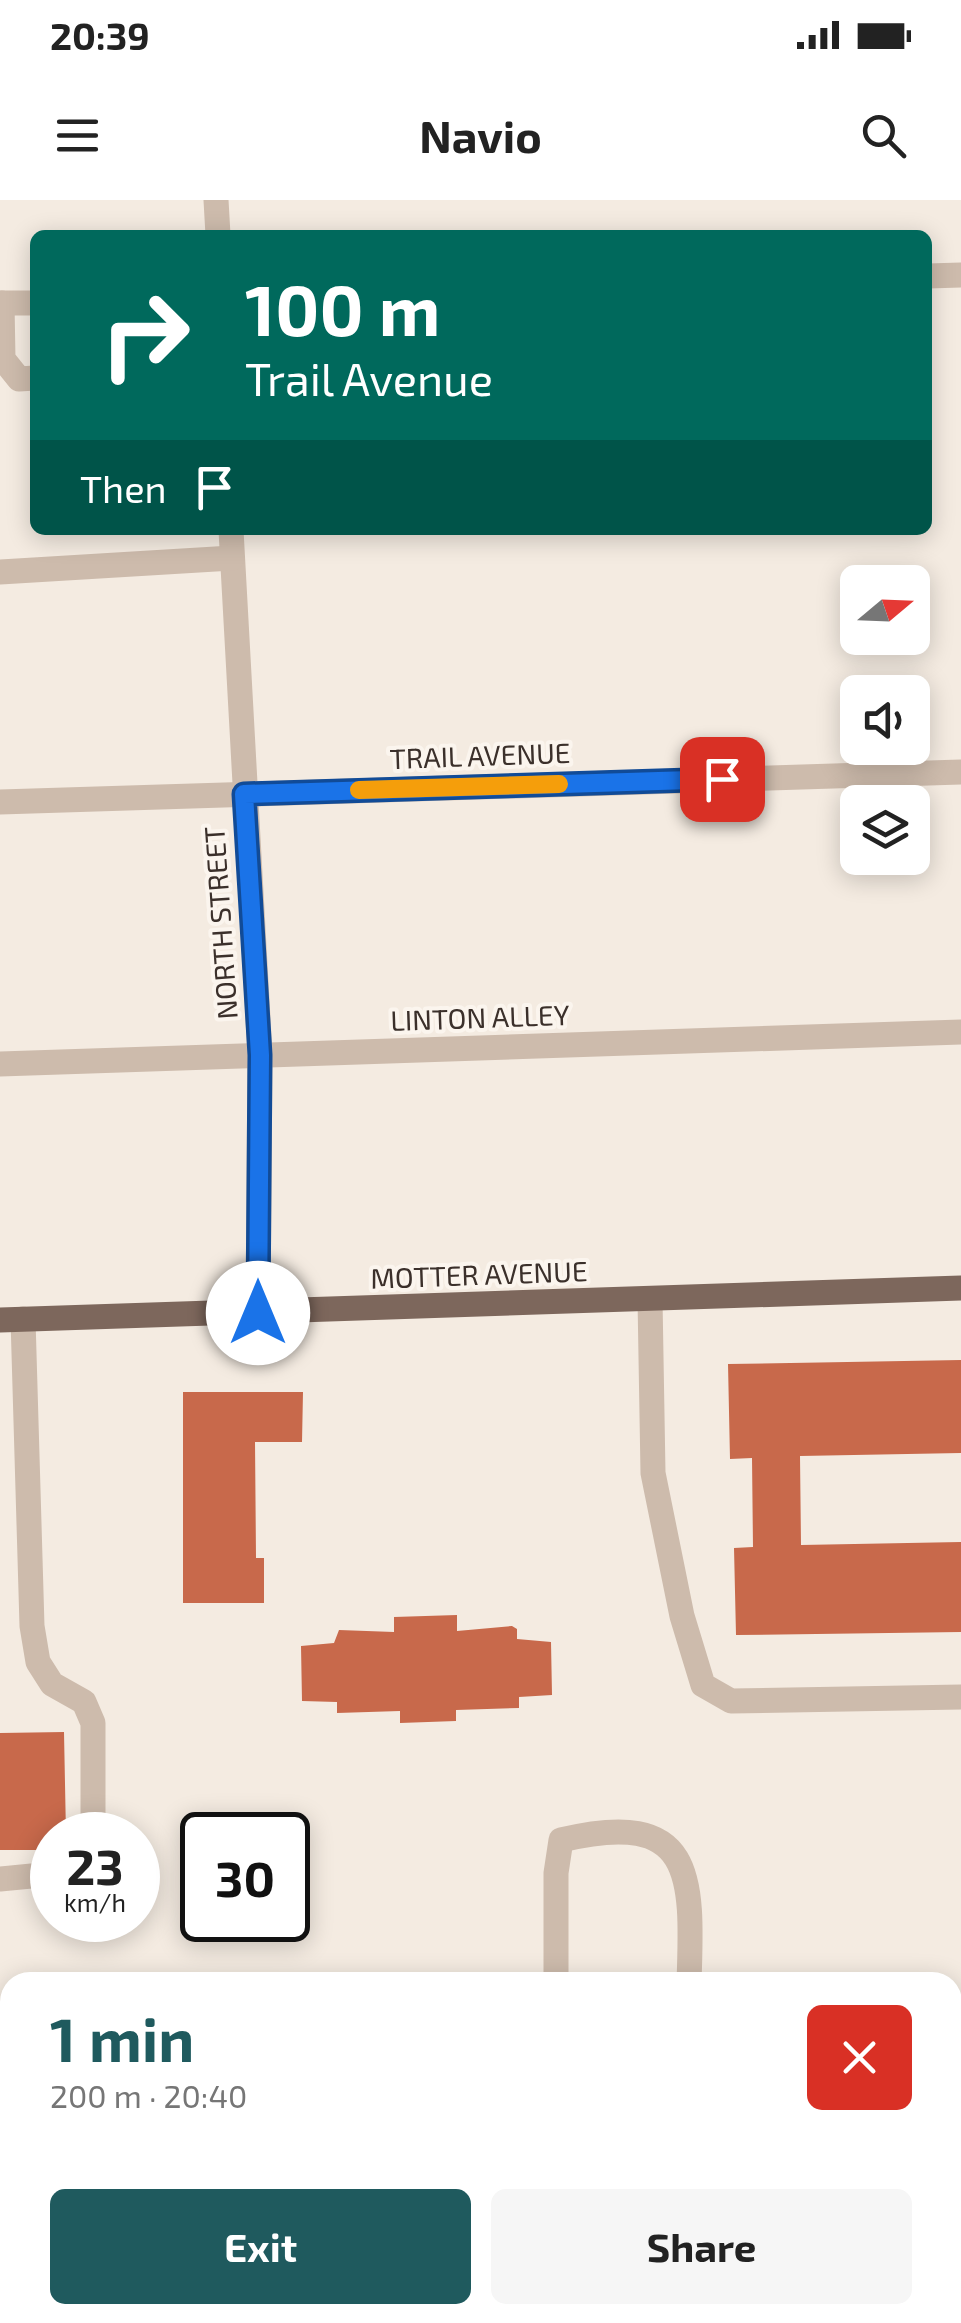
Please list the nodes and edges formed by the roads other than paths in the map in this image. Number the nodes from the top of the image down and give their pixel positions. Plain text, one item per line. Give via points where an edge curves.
1 (216, 200) edge
2 (218, 230) edge
3 (961, 275) edge
4 (932, 276) edge
5 (30, 302) edge
6 (1, 303) edge
7 (30, 378) edge
8 (231, 535) edge
9 (232, 558) junction
10 (0, 572) edge
11 (961, 772) edge
12 (244, 794) junction
13 (0, 802) edge
14 (961, 1032) edge
15 (260, 1055) junction
16 (0, 1064) edge
17 (961, 1288) edge
18 (650, 1298) junction
19 (258, 1313) junction
20 (12, 1320) edge
21 (961, 1697) edge
22 (93, 1812) edge
23 (30, 1876) edge
24 (0, 1879) edge
25 (556, 1972) edge
26 (689, 1972) edge

1 - 2 street
3 - 4 street
5 - 6 street
6 - 7 street via 3,359 18,378
8 - 9 street, NORTH STREET
9 - 10 street
9 - 12 street, NORTH STREET
11 - 12 street, TRAIL AVENUE
12 - 13 street, TRAIL AVENUE
12 - 15 street, NORTH STREET
14 - 15 street, LINTON ALLEY
15 - 16 street, LINTON ALLEY
15 - 19 street, NORTH STREET
17 - 18 main road, MOTTER AVENUE
18 - 19 main road, MOTTER AVENUE
18 - 21 street via 653,1473 703,1685 731,1701
19 - 20 main road, MOTTER AVENUE
20 - 22 street via 32,1626 38,1662 52,1684 84,1702 93,1723
23 - 24 street
25 - 26 street via 561,1840 612,1828 665,1843 684,1867

